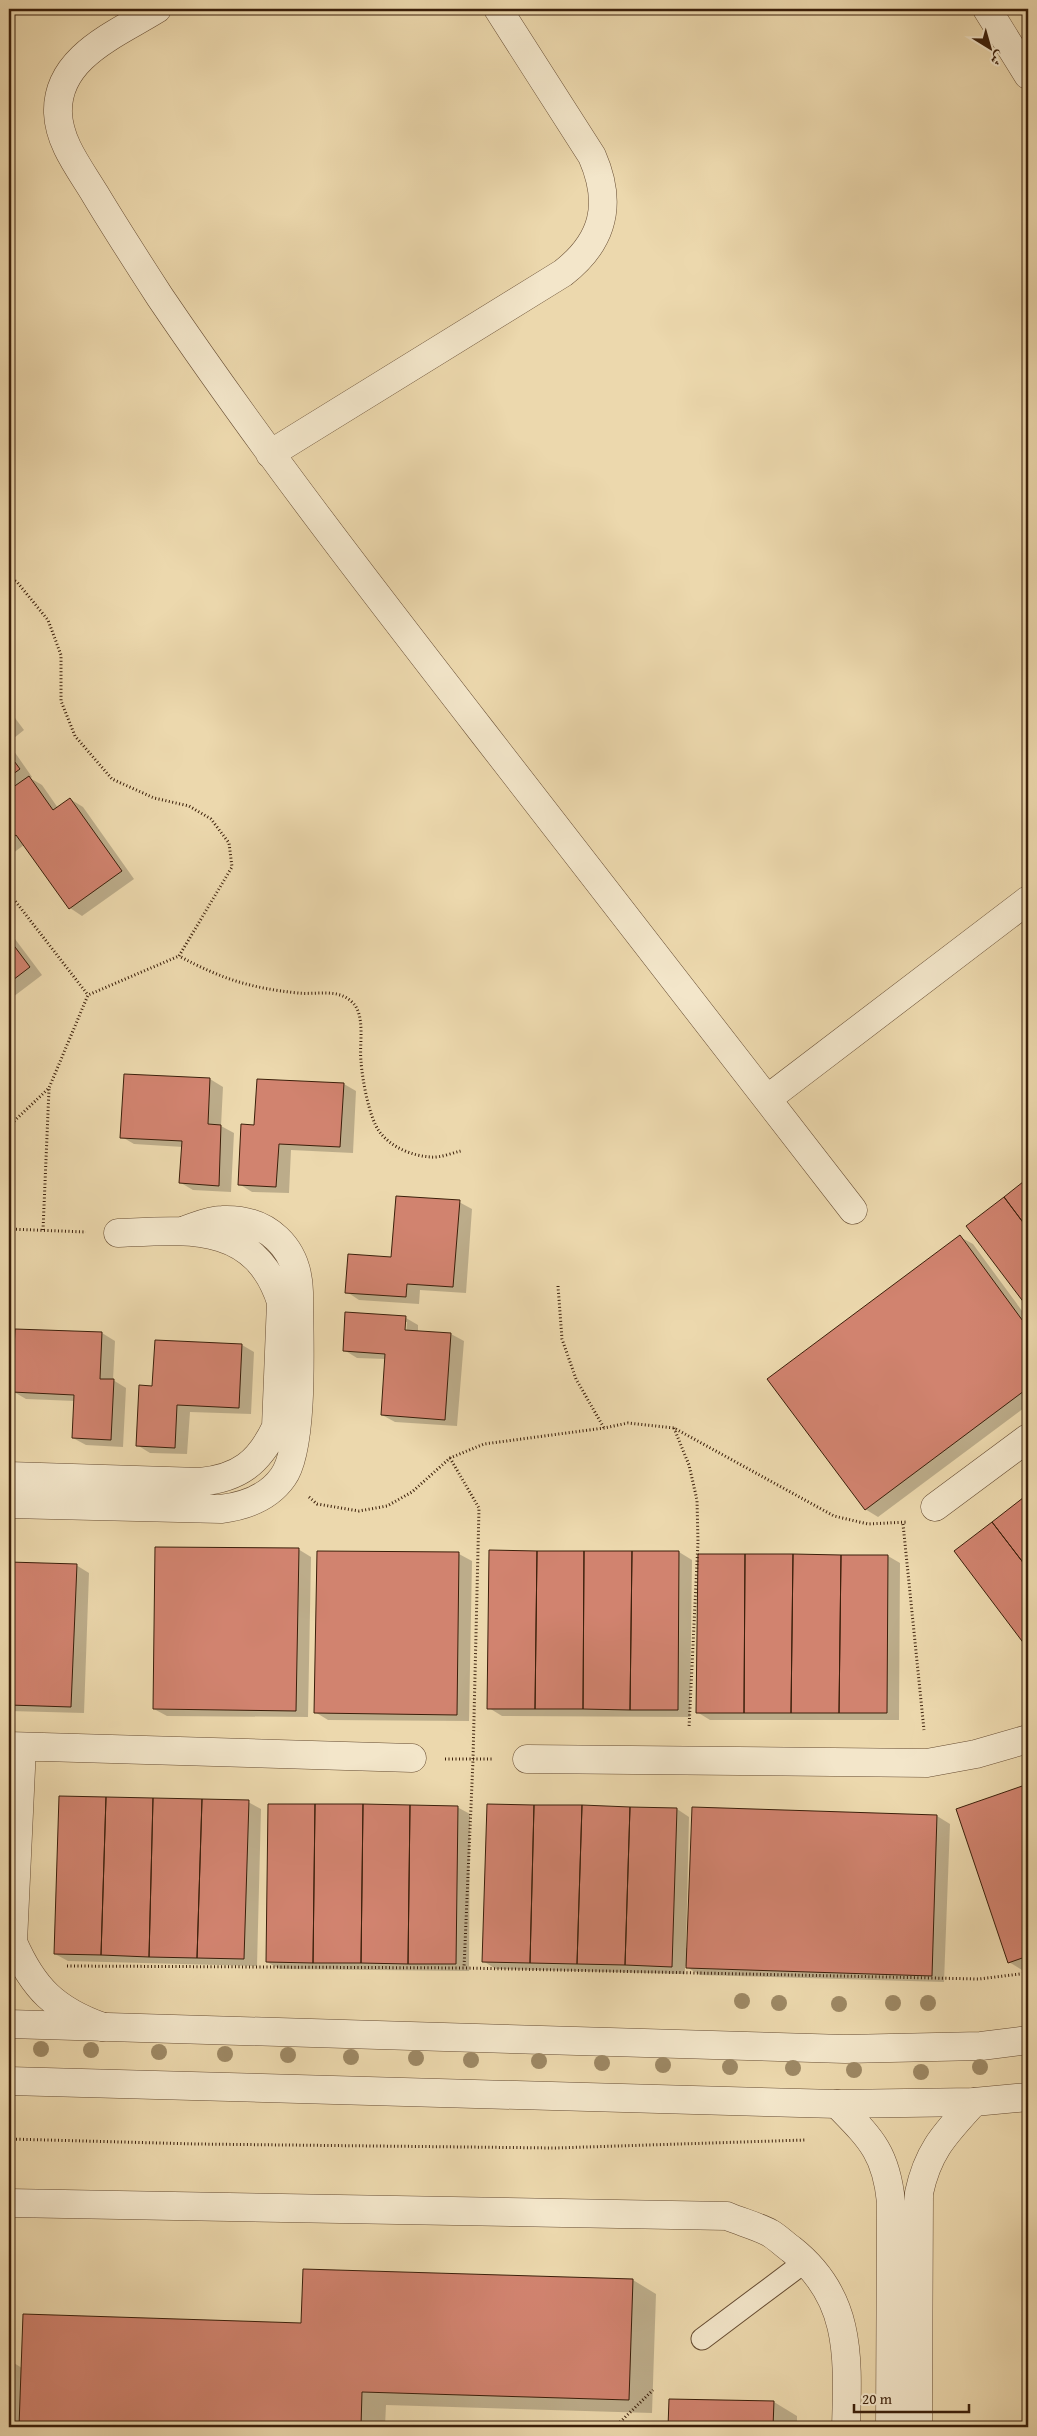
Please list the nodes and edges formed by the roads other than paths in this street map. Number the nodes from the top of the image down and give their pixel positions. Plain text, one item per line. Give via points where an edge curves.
1 (157, 9) edge
2 (498, 9) edge
3 (987, 9) edge
4 (1028, 75) edge
5 (270, 454) junction
6 (1028, 900) edge
7 (767, 1099) junction
8 (853, 1210) dead end
9 (185, 1230) junction
10 (118, 1234) road end
11 (1028, 1438) edge
12 (9, 1476) edge
13 (9, 1504) edge
14 (935, 1507) road end
15 (1028, 1738) edge
16 (16, 1747) edge
17 (412, 1758) road end
18 (527, 1759) road end
19 (9, 2024) edge
20 (104, 2027) junction
21 (1028, 2040) edge
22 (9, 2081) edge
23 (1028, 2097) edge
24 (974, 2102) junction
25 (837, 2104) junction
26 (9, 2203) edge
27 (806, 2261) junction
28 (702, 2339) dead end
29 (846, 2427) edge
30 (890, 2427) edge
31 (918, 2427) edge

1 - 5 street via 83,55 70,70 61,89 57,109 59,129 126,246
2 - 5 street via 592,156 599,173 603,211 590,247 563,273
3 - 4 street
5 - 7 street
6 - 7 street
7 - 8 street
9 - 10 street
9 - 12 street via 230,1240 242,1246 256,1256 275,1285 281,1302 276,1427 267,1446 247,1467 219,1480
9 - 13 street via 220,1220 254,1224 284,1244 293,1259 299,1276 297,1428 293,1454 283,1477 262,1496 242,1505 221,1509
11 - 14 street
15 - 18 street via 976,1754 927,1762
16 - 17 street
16 - 20 street via 13,1942 38,1987 57,2005 80,2019
19 - 20 street
20 - 21 street via 845,2049 981,2046
22 - 25 street
23 - 24 street
24 - 25 street
24 - 31 street via 933,2150 919,2193
25 - 30 street via 870,2138 884,2163 889,2182
26 - 27 street via 727,2216 770,2233
27 - 28 lane
27 - 29 street via 829,2292 843,2328 848,2366

